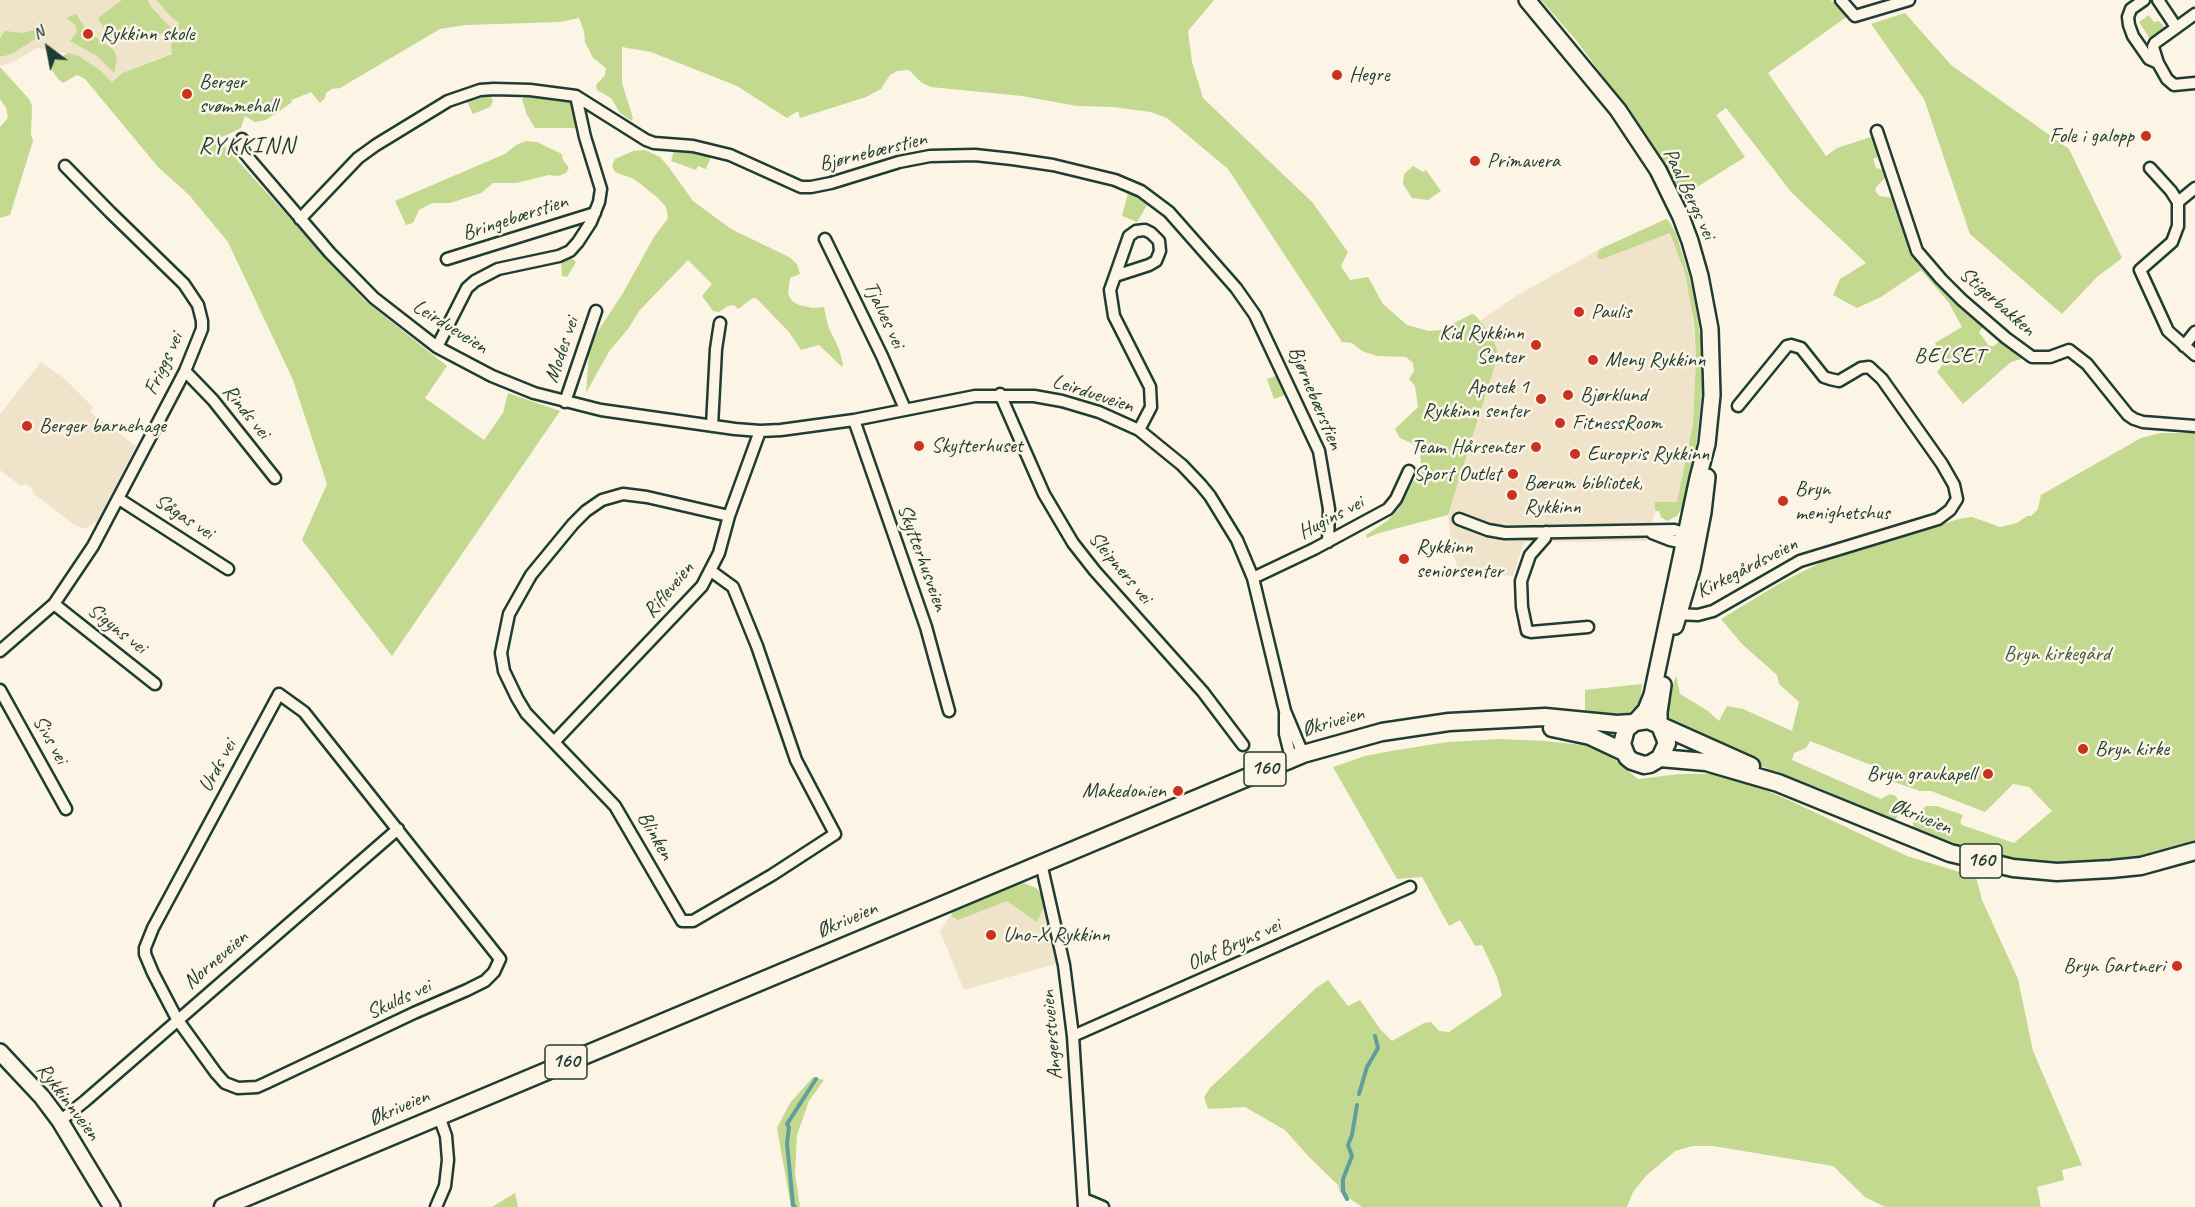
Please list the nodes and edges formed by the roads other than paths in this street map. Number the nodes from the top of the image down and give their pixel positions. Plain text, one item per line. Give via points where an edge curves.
1 (1527, 0) edge
2 (1841, 0) edge
3 (1909, 0) edge
4 (2144, 0) edge
5 (2158, 0) edge
6 (2195, 14) edge
7 (2176, 27) junction
8 (2158, 63) junction
9 (2195, 83) edge
10 (576, 96) junction
11 (1878, 131) dead end
12 (242, 139) dead end
13 (65, 166) dead end
14 (2150, 168) dead end
15 (2194, 189) edge
16 (2178, 202) junction
17 (594, 213) junction
18 (300, 219) junction
19 (825, 239) dead end
20 (447, 259) dead end
21 (1115, 276) junction
22 (596, 311) dead end
23 (720, 322) dead end
24 (2195, 332) edge
25 (2184, 346) junction
26 (437, 347) junction
27 (2195, 355) edge
28 (185, 371) junction
29 (1000, 394) junction
30 (565, 402) junction
31 (1738, 406) dead end
32 (905, 409) junction
33 (854, 420) junction
34 (712, 426) junction
35 (2195, 426) edge
36 (1139, 430) junction
37 (760, 431) junction
38 (1409, 471) dead end
39 (275, 478) dead end
40 (119, 499) junction
41 (729, 516) junction
42 (1459, 519) dead end
43 (1546, 532) junction
44 (1689, 538) junction
45 (1328, 543) junction
46 (228, 568) dead end
47 (711, 571) junction
48 (1253, 578) junction
49 (54, 604) junction
50 (1674, 614) junction
51 (1588, 627) dead end
52 (0, 651) edge
53 (155, 684) dead end
54 (0, 690) edge
55 (949, 711) dead end
56 (1501, 719) junction
57 (1633, 722) junction
58 (1660, 727) junction
59 (554, 742) junction
60 (1243, 745) dead end
61 (1624, 752) junction
62 (1297, 756) junction
63 (1660, 758) junction
64 (1778, 783) junction
65 (66, 809) dead end
66 (398, 829) junction
67 (2195, 851) edge
68 (1041, 863) junction
69 (1410, 887) dead end
70 (177, 1019) junction
71 (1073, 1036) junction
72 (0, 1052) edge
73 (439, 1116) junction
74 (60, 1121) junction
75 (97, 1181) junction
76 (1084, 1203) edge
77 (104, 1207) edge
78 (112, 1207) edge
79 (223, 1207) edge
80 (436, 1207) edge
81 (1103, 1207) edge

1 - 44 street, Paal Bergs vei via 1639,139 1681,217 1700,276 1710,329 1712,395 1706,489
2 - 3 street via 1855,16
4 - 8 street via 2131,9 2129,25 2149,59
5 - 7 street
6 - 7 street
7 - 8 street via 2155,43
8 - 9 street via 2174,86
10 - 17 street, Bringebærstien via 601,189
10 - 18 street, Bjørnebærstien via 494,89 454,98 364,153
10 - 45 street, Bjørnebærstien via 646,140 730,155 801,187 831,183 928,156 975,155 1062,167 1141,190 1193,237 1255,315 1319,451 1329,509
11 - 35 street, Stigerbakken via 1917,251 1962,300 2032,357 2050,357 2069,350 2087,364 2128,416 2143,422
12 - 18 street, Leirdueveien via 243,151
13 - 28 street, Friggs vei via 173,271 194,297 202,329
14 - 16 street
15 - 16 street
16 - 25 street via 2178,226 2172,242 2140,270 2168,331
17 - 20 street, Bringebærstien
17 - 26 street, Bringebærstien via 570,251 551,259 498,269 475,281 467,288
18 - 26 street, Leirdueveien via 357,283
19 - 32 street, Tjalves vei
21 - 21 street via 1129,236 1145,230 1159,241 1156,261
21 - 36 street via 1110,290 1114,316 1152,395 1151,407
22 - 30 street, Modes vei
23 - 34 street
24 - 25 street
25 - 27 street
26 - 30 street, Leirdueveien via 492,376
28 - 39 street, Rinds vei
28 - 40 street, Friggs vei
29 - 32 street, Leirdueveien
29 - 36 street, Leirdueveien via 1062,401
29 - 60 street, Sleipners vei via 1044,494 1073,543 1203,692
30 - 34 street, Leirdueveien
31 - 50 street, Kirkegårdsveien via 1791,345 1801,348 1830,380 1839,381 1869,367 1882,379 1942,464 1957,499 1946,514 1927,524 1810,558 1713,611
32 - 33 street, Leirdueveien
33 - 37 street, Leirdueveien
33 - 55 street, Skytterhusveien via 924,619
34 - 37 street, Leirdueveien
36 - 48 street, Leirdueveien via 1182,465 1210,496 1237,540
37 - 41 street, Rifleveien
38 - 45 street, Hugins vei via 1388,509
40 - 46 street, Sågas vei
40 - 49 street, Friggs vei
41 - 47 street, Rifleveien
41 - 59 street, Blinken via 647,497 623,494 602,500 573,524 531,575 508,614 501,653 504,671 517,698
42 - 43 street via 1505,533
43 - 44 street via 1674,530
43 - 51 street via 1530,555 1521,581 1527,631
44 - 50 street, Paal Bergs vei
45 - 48 street, Hugins vei
47 - 59 street, Rifleveien via 686,604
47 - 59 street, Blinken via 733,587 796,759 835,834 693,921 682,921 615,806
48 - 62 street, Leirdueveien
49 - 52 street, Friggs vei
49 - 53 street, Sigyns vei
50 - 57 street, Paal Bergs vei via 1652,695 1646,710
50 - 58 street, Paal Bergs vei
54 - 65 street, Sivs vei
56 - 57 main road, Økriveien / 160
56 - 61 main road, Økriveien / 160 via 1577,732
56 - 62 main road, Økriveien / 160 via 1382,732
57 - 58 main road, 160 via 1648,720
57 - 61 main road via 1622,736
58 - 63 main road via 1667,743
58 - 64 main road, Økriveien / 160 via 1731,756
61 - 63 main road, 160 via 1632,761 1644,765
62 - 68 main road, Økriveien / 160
63 - 64 main road, Økriveien / 160 via 1706,762
64 - 67 main road, Økriveien / 160 via 1950,853 2013,868 2057,872 2111,869 2141,866
66 - 70 street, Norneveien
66 - 70 street, Urds vei via 304,712 279,694 145,948
66 - 70 street, Skulds vei via 500,959 485,981 257,1087 238,1088 225,1083
68 - 71 street, Angerstveien via 1064,964
68 - 73 main road, Økriveien / 160
69 - 71 street, Olaf Bryns vei
70 - 74 street, Norneveien
71 - 76 street, Angerstveien
72 - 74 street, Rykkinnveien
73 - 79 main road, Økriveien / 160
73 - 80 street via 448,1160 445,1186
74 - 75 street, Rykkinnveien
75 - 77 street, Rykkinnveien
75 - 78 street, Rykkinnveien
76 - 81 street

